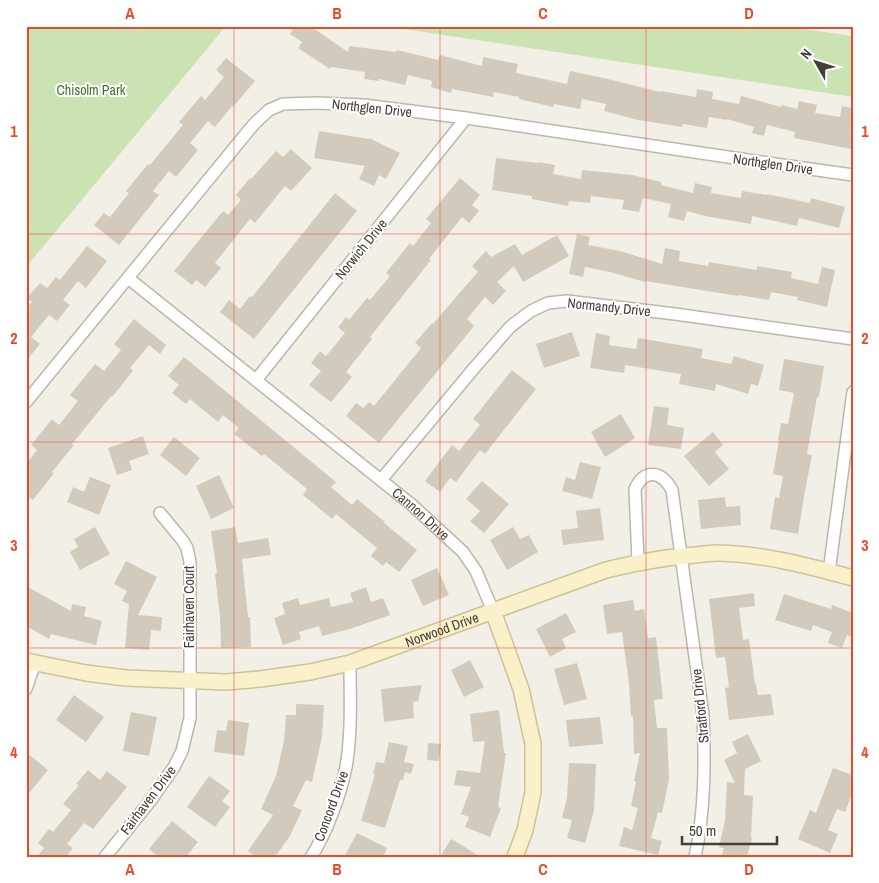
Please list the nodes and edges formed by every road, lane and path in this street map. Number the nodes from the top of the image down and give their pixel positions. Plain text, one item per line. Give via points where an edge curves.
1 (466, 118) junction
2 (853, 175) edge
3 (128, 278) junction
4 (853, 339) edge
5 (256, 380) junction
6 (853, 392) edge
7 (26, 402) edge
8 (381, 480) junction
9 (160, 513) dead end
10 (681, 556) junction
11 (638, 562) junction
12 (829, 572) junction
13 (853, 578) edge
14 (493, 611) junction
15 (31, 662) edge
16 (350, 663) junction
17 (190, 681) junction
18 (26, 689) edge
19 (105, 857) edge
20 (311, 857) edge
21 (515, 857) edge
22 (695, 857) edge

1 - 2 street, Northglen Drive
1 - 3 street, Northglen Drive via 364,105 318,103 283,104 269,110
1 - 5 street, Norwich Drive
3 - 5 street, Cannon Drive
3 - 7 street, Northglen Drive
4 - 8 street, Normandy Drive via 567,301 548,303 510,328
5 - 8 street, Cannon Drive
6 - 12 street
8 - 14 street, Cannon Drive via 463,552 476,571
9 - 17 street, Fairhaven Court via 183,541 190,562
10 - 11 main road, Norwood Drive
10 - 11 street, Stratford Drive via 672,490 660,477 647,474 639,480 636,489
10 - 12 main road, Norwood Drive via 716,553 752,555
10 - 22 street, Stratford Drive via 703,715 703,797
11 - 14 main road, Norwood Drive via 606,570
12 - 13 main road, Norwood Drive
14 - 16 main road, Norwood Drive
14 - 21 main road, Cannon Drive via 521,689 533,744 532,792 525,830
15 - 17 main road, Norwood Drive via 126,678
15 - 18 street
16 - 17 main road, Norwood Drive via 260,679
16 - 20 street, Concord Drive via 346,768 324,832
17 - 19 street, Fairhaven Drive via 190,718 182,751 152,800

